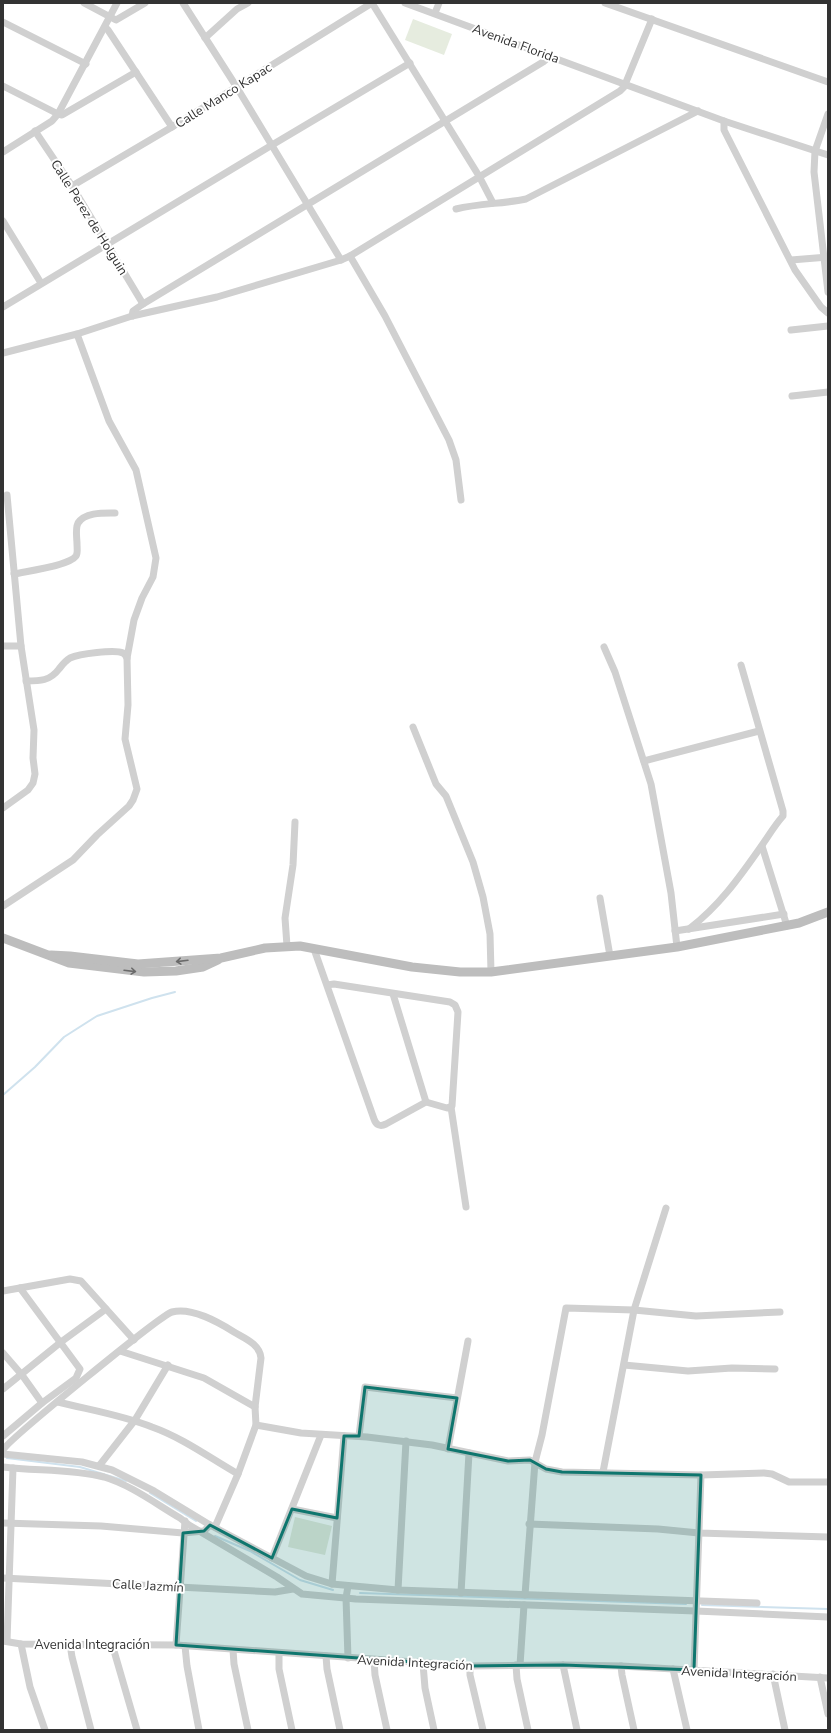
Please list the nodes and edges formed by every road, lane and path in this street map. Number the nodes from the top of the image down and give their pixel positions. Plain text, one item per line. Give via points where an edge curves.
1 (84, 3) edge
2 (117, 3) edge
3 (145, 3) edge
4 (183, 3) edge
5 (248, 3) edge
6 (372, 3) edge
7 (405, 3) edge
8 (439, 3) edge
9 (605, 3) edge
10 (435, 13) junction
11 (110, 16) junction
12 (652, 19) junction
13 (3, 22) edge
14 (105, 27) junction
15 (205, 38) junction
16 (550, 56) junction
17 (410, 63) junction
18 (86, 64) junction
19 (136, 72) junction
20 (828, 82) edge
21 (626, 83) junction
22 (3, 86) edge
23 (236, 86) junction
24 (698, 111) junction
25 (58, 114) junction
26 (828, 114) edge
27 (724, 121) junction
28 (445, 122) junction
29 (172, 127) junction
30 (35, 131) junction
31 (272, 145) junction
32 (4, 150) edge
33 (814, 151) junction
34 (828, 156) edge
35 (479, 176) junction
36 (72, 186) junction
37 (308, 203) junction
38 (493, 203) junction
39 (456, 209) dead end
40 (4, 226) edge
41 (108, 245) junction
42 (350, 256) junction
43 (826, 257) edge
44 (341, 260) junction
45 (791, 260) junction
46 (41, 283) junction
47 (828, 292) edge
48 (143, 304) junction
49 (3, 307) edge
50 (828, 312) edge
51 (132, 316) junction
52 (828, 326) edge
53 (791, 330) dead end
54 (77, 334) junction
55 (3, 353) edge
56 (828, 392) edge
57 (792, 396) dead end
58 (7, 496) dead end
59 (461, 500) dead end
60 (115, 513) dead end
61 (14, 574) junction
62 (3, 646) edge
63 (21, 646) junction
64 (604, 647) dead end
65 (127, 658) junction
66 (741, 665) dead end
67 (26, 681) junction
68 (413, 727) dead end
69 (759, 731) junction
70 (644, 760) junction
71 (3, 808) edge
72 (295, 822) dead end
73 (762, 846) junction
74 (600, 898) dead end
75 (3, 906) edge
76 (828, 913) edge
77 (784, 914) junction
78 (788, 926) junction
79 (689, 929) junction
80 (675, 931) junction
81 (3, 938) edge
82 (287, 946) junction
83 (677, 946) junction
84 (314, 949) junction
85 (610, 956) junction
86 (490, 972) junction
87 (327, 985) junction
88 (392, 994) junction
89 (426, 1102) junction
90 (451, 1107) junction
91 (466, 1207) dead end
92 (666, 1208) dead end
93 (20, 1288) junction
94 (3, 1291) edge
95 (106, 1309) junction
96 (634, 1310) junction
97 (780, 1312) dead end
98 (134, 1340) junction
99 (468, 1341) dead end
100 (61, 1342) junction
101 (120, 1351) junction
102 (3, 1353) edge
103 (168, 1365) junction
104 (624, 1365) junction
105 (775, 1369) dead end
106 (22, 1375) junction
107 (3, 1389) edge
108 (457, 1398) junction
109 (58, 1402) junction
110 (42, 1403) junction
111 (255, 1408) junction
112 (135, 1420) junction
113 (256, 1425) junction
114 (322, 1435) junction
115 (3, 1436) edge
116 (344, 1436) junction
117 (358, 1436) junction
118 (406, 1441) junction
119 (448, 1448) junction
120 (3, 1449) edge
121 (469, 1453) junction
122 (535, 1462) junction
123 (99, 1466) junction
124 (3, 1467) edge
125 (13, 1468) junction
126 (603, 1472) junction
127 (238, 1474) junction
128 (700, 1475) junction
129 (828, 1482) edge
130 (292, 1509) junction
131 (337, 1518) junction
132 (185, 1521) junction
133 (3, 1523) edge
134 (12, 1524) junction
135 (529, 1524) junction
136 (213, 1526) junction
137 (200, 1532) junction
138 (183, 1533) junction
139 (699, 1533) junction
140 (828, 1537) edge
141 (272, 1558) junction
142 (6, 1578) edge
143 (332, 1584) junction
144 (180, 1586) junction
145 (348, 1586) junction
146 (293, 1589) junction
147 (398, 1590) junction
148 (462, 1593) junction
149 (525, 1595) junction
150 (346, 1598) junction
151 (697, 1601) junction
152 (757, 1604) dead end
153 (524, 1605) junction
154 (696, 1610) junction
155 (828, 1617) edge
156 (5, 1641) edge
157 (21, 1644) junction
158 (70, 1644) junction
159 (112, 1644) junction
160 (176, 1645) junction
161 (185, 1646) junction
162 (234, 1650) junction
163 (279, 1653) junction
164 (326, 1656) junction
165 (348, 1658) junction
166 (374, 1660) junction
167 (423, 1664) junction
168 (518, 1665) junction
169 (563, 1665) junction
170 (470, 1666) junction
171 (622, 1666) junction
172 (674, 1669) junction
173 (694, 1670) junction
174 (773, 1674) junction
175 (820, 1677) junction
176 (828, 1678) edge
177 (828, 1714) edge
178 (45, 1730) edge
179 (91, 1730) edge
180 (137, 1730) edge
181 (199, 1730) edge
182 (248, 1730) edge
183 (292, 1730) edge
184 (340, 1730) edge
185 (388, 1730) edge
186 (434, 1730) edge
187 (483, 1730) edge
188 (528, 1730) edge
189 (577, 1730) edge
190 (634, 1730) edge
191 (687, 1730) edge
192 (785, 1730) edge

1 - 11 street
2 - 11 street
3 - 11 street via 116,20
4 - 15 street
5 - 15 street via 237,9
6 - 17 street
6 - 23 street, Calle Manco Kapac
7 - 10 street, Avenida Florida
8 - 10 street
9 - 12 street
10 - 16 street, Avenida Florida
11 - 14 street
12 - 20 street
12 - 21 street
13 - 18 street
14 - 18 street
14 - 19 street
15 - 23 street
16 - 21 street, Avenida Florida
16 - 28 street
17 - 28 street
17 - 31 street
18 - 25 street
19 - 25 street via 62,115
19 - 29 street
21 - 24 street, Avenida Florida
21 - 35 street via 620,91 591,110
22 - 25 street
23 - 29 street, Calle Manco Kapac
23 - 31 street
24 - 27 street, Avenida Florida
24 - 38 street via 526,199
25 - 30 street via 52,121
26 - 33 street
27 - 33 street, Avenida Florida
27 - 45 street via 724,130
28 - 35 street
28 - 37 street
29 - 36 street, Calle Manco Kapac
30 - 32 street
30 - 36 street, Calle Perez de Holguin
31 - 37 street
31 - 41 street
33 - 34 street, Avenida Florida
33 - 43 street via 814,172
35 - 38 street
35 - 42 street
36 - 41 street, Calle Perez de Holguin
37 - 44 street
37 - 48 street
38 - 39 street
40 - 46 street
41 - 46 street
41 - 48 street, Calle Perez de Holguin
42 - 44 street
42 - 59 street via 385,316 449,440 456,460
43 - 45 street
43 - 47 street
44 - 51 street via 216,297
45 - 50 street via 794,270 821,307
46 - 49 street
48 - 51 street via 133,311
51 - 54 street
52 - 53 street
54 - 55 street
54 - 65 street via 109,421 136,470 156,558 153,577 134,620
56 - 57 street
58 - 61 street
60 - 61 street via 95,514 84,517 78,523 78,552 75,557 66,562
61 - 63 street
62 - 63 street
63 - 67 street
64 - 70 street via 615,672
65 - 67 street via 122,653 112,651 83,654 71,657 63,663 54,676 43,681
65 - 75 street via 128,705 125,739 137,789 133,800 73,860
66 - 69 street
67 - 71 street via 34,730 35,774 28,790
68 - 86 street via 436,784 446,796 473,862 490,934
69 - 70 street
69 - 73 street via 783,811 783,816
70 - 80 street via 659,826
72 - 82 street via 293,865 285,918
73 - 77 street
73 - 79 street via 730,890 707,915
74 - 85 street
76 - 78 street
77 - 78 street
77 - 79 street
78 - 83 street
79 - 80 street
80 - 83 street
81 - 82 street via 51,955 138,964 221,958
82 - 84 street
83 - 85 street
84 - 86 street via 412,967
84 - 87 street
85 - 86 street
87 - 88 street
87 - 89 street via 376,1123 381,1126 386,1124
88 - 89 street
88 - 90 street via 450,1002 456,1007 458,1012 454,1103
89 - 90 street
90 - 91 street
92 - 96 street
93 - 94 street
93 - 95 street via 70,1279 81,1281
93 - 100 street
95 - 98 street
95 - 100 street
96 - 97 street via 696,1316
96 - 104 street
96 - 122 street via 566,1308
98 - 101 street
98 - 111 street via 170,1313 182,1310 216,1321 254,1345 261,1353
99 - 108 street
100 - 106 street
100 - 110 street via 80,1369 79,1374
101 - 103 street
101 - 109 street
102 - 106 street
103 - 111 street via 204,1378
103 - 112 street
104 - 105 street via 688,1371
104 - 126 street
106 - 107 street
106 - 110 street
108 - 117 street via 365,1387
108 - 119 street
109 - 112 street
109 - 120 street
110 - 115 street
111 - 113 street
112 - 123 street
112 - 127 street via 180,1440
113 - 114 street
113 - 127 street
114 - 116 street
114 - 130 street
116 - 117 street
116 - 131 street
117 - 118 street
118 - 119 street
118 - 147 street
119 - 121 street
120 - 123 street
121 - 122 street via 508,1462 527,1459
121 - 148 street
122 - 126 street via 546,1469 562,1472
122 - 135 street
123 - 136 street via 133,1480
124 - 125 street
125 - 132 street via 105,1478 133,1490
125 - 134 street
126 - 128 street
127 - 136 street
128 - 129 street via 772,1474 789,1482
128 - 139 street
130 - 131 street
130 - 141 street
131 - 143 street
132 - 137 street
132 - 138 street
133 - 134 street
134 - 138 street via 101,1526
134 - 142 street
135 - 139 street via 650,1528
135 - 149 street
136 - 137 street
136 - 141 street
137 - 138 street
137 - 146 street
138 - 144 street
139 - 140 street
139 - 151 street
141 - 143 street via 306,1576
142 - 144 street, Calle Jazmín
142 - 156 street
143 - 145 street
144 - 146 street, Calle Jazmín via 275,1592
144 - 160 street
145 - 147 street
145 - 150 street
146 - 150 street via 302,1594
147 - 148 street
148 - 149 street
149 - 151 street
150 - 153 street
150 - 165 street
151 - 152 street
151 - 154 street
153 - 154 street
153 - 168 street
154 - 155 street
154 - 173 street
156 - 157 street, Avenida Integración
157 - 158 street, Avenida Integración
157 - 178 street via 30,1687
158 - 159 street, Avenida Integración
158 - 179 street
159 - 160 street, Avenida Integración
159 - 180 street
160 - 161 street, Avenida Integración
161 - 162 street, Avenida Integración
161 - 181 street via 186,1666
162 - 163 street, Avenida Integración
162 - 182 street via 234,1664
163 - 164 street, Avenida Integración
163 - 183 street via 279,1669
164 - 165 street, Avenida Integración
164 - 184 street
165 - 166 street, Avenida Integración
166 - 167 street, Avenida Integración
166 - 185 street
167 - 170 street, Avenida Integración
167 - 186 street
168 - 169 street, Avenida Integración
168 - 170 street, Avenida Integración
168 - 188 street via 517,1679
169 - 171 street, Avenida Integración
169 - 189 street
170 - 187 street
171 - 172 street, Avenida Integración
171 - 190 street
172 - 173 street, Avenida Integración
172 - 191 street
173 - 174 street, Avenida Integración
174 - 175 street, Avenida Integración
174 - 192 street
175 - 176 street, Avenida Integración
175 - 177 street

